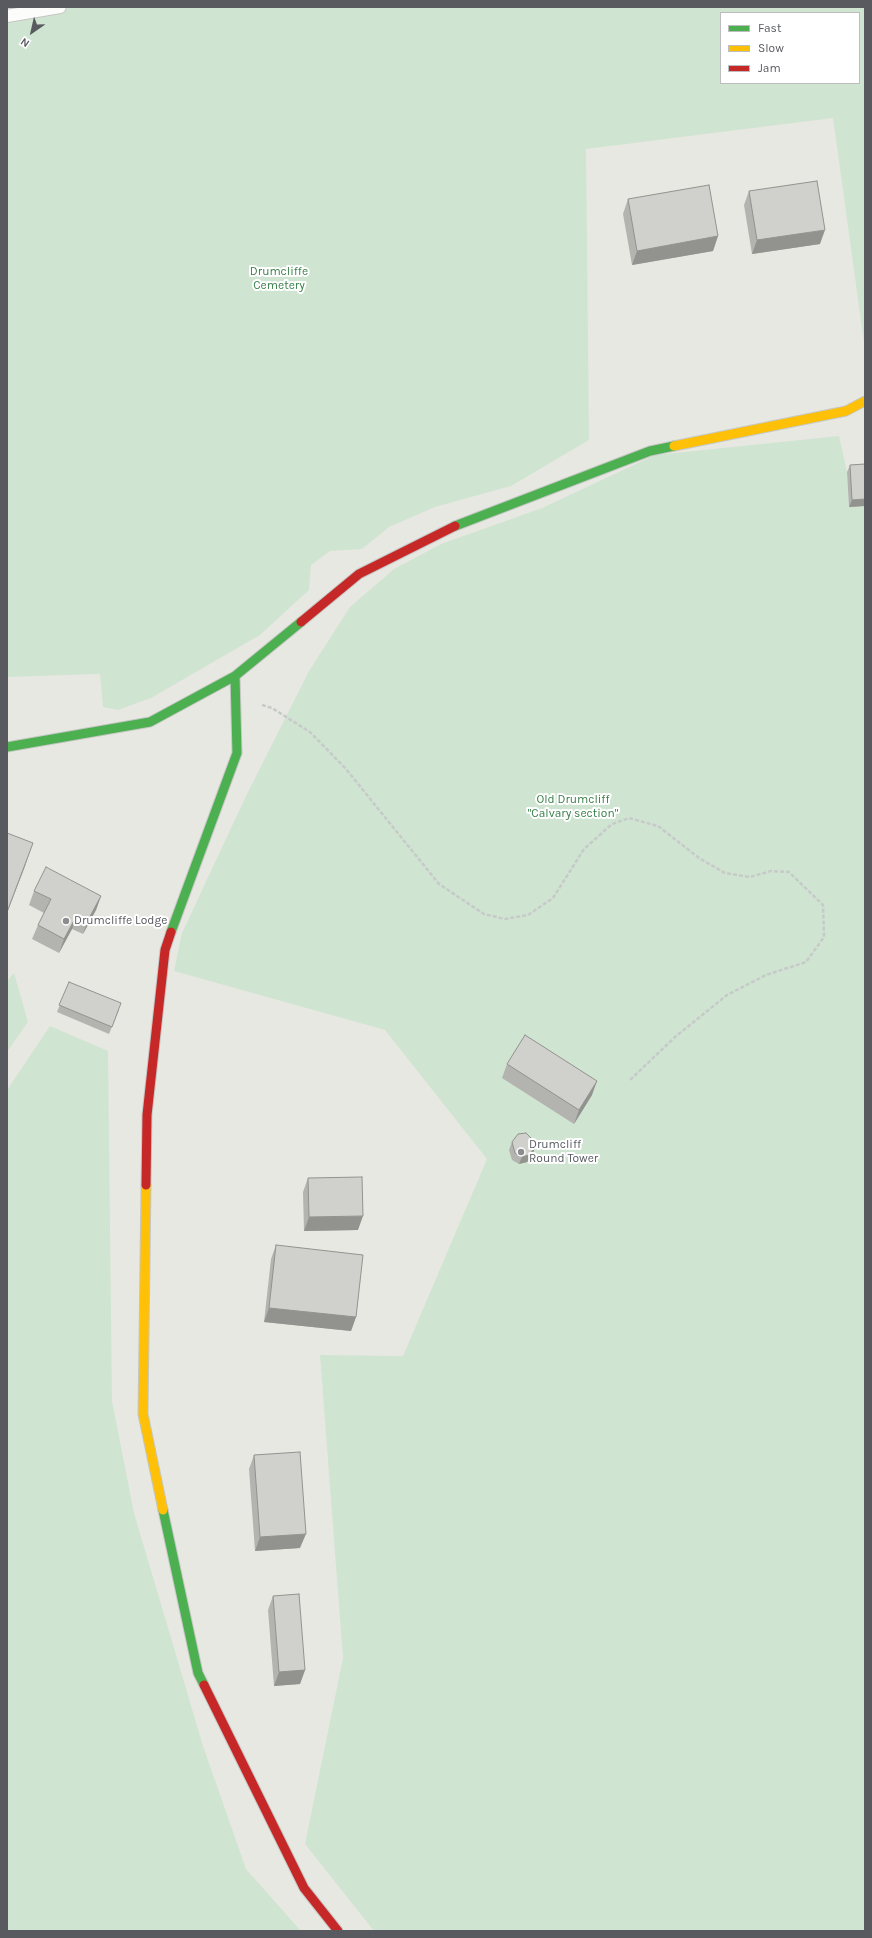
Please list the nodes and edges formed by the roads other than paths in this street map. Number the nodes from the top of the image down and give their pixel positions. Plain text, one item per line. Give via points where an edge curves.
1 (60, 7) edge
2 (7, 16) edge
3 (865, 401) edge
4 (235, 676) junction
5 (7, 747) edge
6 (338, 1931) edge

1 - 2 lane
3 - 4 street via 846,411 650,451 444,530 359,574
4 - 5 street via 150,722
4 - 6 street via 238,753 164,950 147,1116 143,1414 198,1673 304,1888

